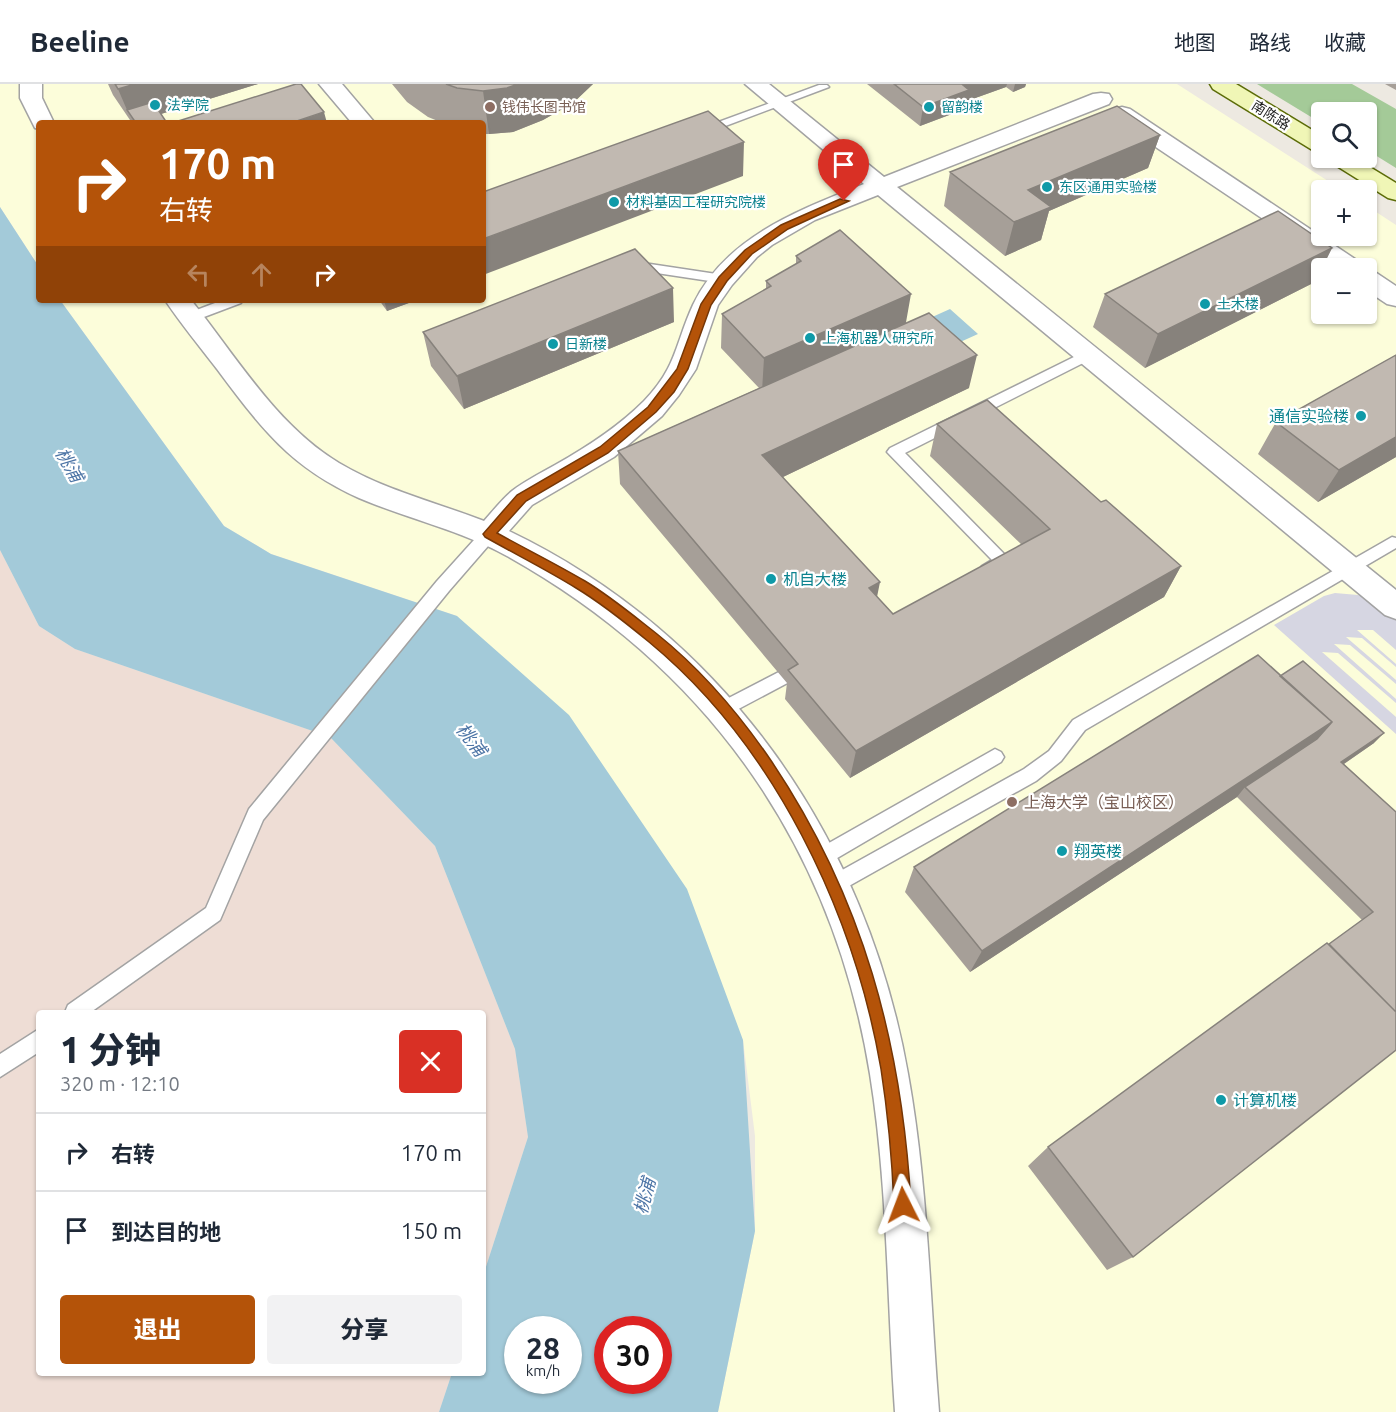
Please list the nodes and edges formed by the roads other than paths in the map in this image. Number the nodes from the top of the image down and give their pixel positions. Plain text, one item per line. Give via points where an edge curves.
1 (31, 84) edge
2 (330, 84) edge
3 (756, 84) edge
4 (1078, 84) edge
5 (1221, 84) edge
6 (823, 87) dead end
7 (1101, 99) junction
8 (779, 103) junction
9 (42, 120) edge
10 (361, 120) edge
11 (691, 135) edge
12 (1311, 139) edge
13 (1356, 168) edge
14 (881, 186) junction
15 (1396, 193) edge
16 (1337, 258) edge
17 (621, 271) edge
18 (723, 279) junction
19 (1377, 285) edge
20 (1396, 298) edge
21 (216, 303) edge
22 (184, 308) edge
23 (1088, 355) junction
24 (489, 534) junction
25 (1392, 543) dead end
26 (1349, 569) junction
27 (972, 578) edge
28 (1396, 607) edge
29 (816, 660) edge
30 (723, 708) junction
31 (995, 757) dead end
32 (827, 872) junction
33 (78, 1010) edge
34 (36, 1041) edge
35 (0, 1066) edge
36 (917, 1412) edge

1 - 9 street via 31,98
2 - 10 street
3 - 8 street
4 - 7 street
5 - 12 street, 南陈路
6 - 8 lane
7 - 14 street
7 - 16 street
8 - 11 lane
8 - 14 street
13 - 15 street
14 - 18 street via 784,227 748,252
14 - 23 street
17 - 18 lane via 650,268
18 - 24 street via 706,304 683,369 652,410 604,450 522,498
19 - 20 street
21 - 22 lane
22 - 24 street via 272,423 307,455 382,497
23 - 26 street
23 - 27 lane via 895,452 1004,562
24 - 30 street via 582,585 619,611 688,670
24 - 33 lane via 256,815 213,914
25 - 26 lane
26 - 28 street
26 - 32 lane via 1079,725 1055,756 1030,775
29 - 30 lane
30 - 32 street via 781,788
31 - 32 lane
32 - 36 street via 855,939 889,1068 899,1144
34 - 35 lane

